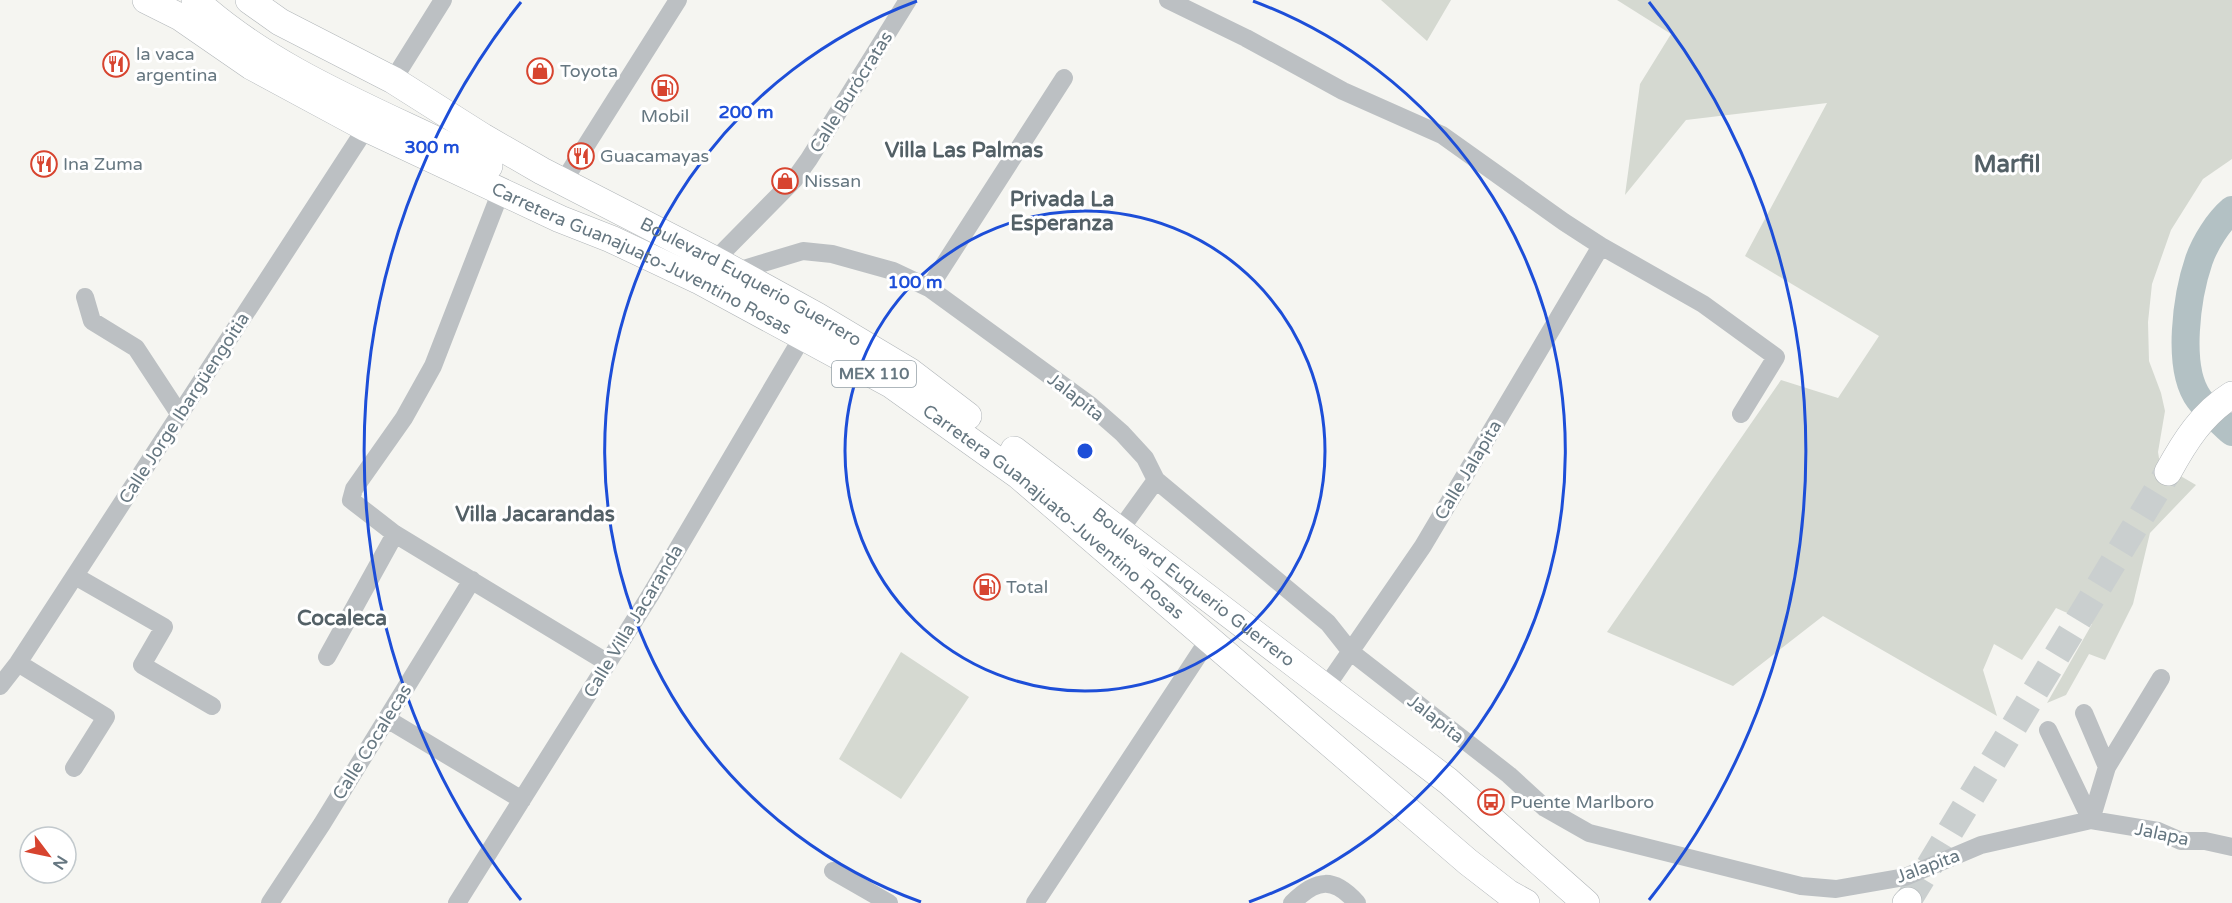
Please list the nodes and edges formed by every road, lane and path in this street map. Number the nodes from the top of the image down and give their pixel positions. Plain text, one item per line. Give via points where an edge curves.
1 (146, 0) edge
2 (232, 0) edge
3 (249, 0) edge
4 (443, 0) edge
5 (678, 0) edge
6 (908, 0) edge
7 (1168, 0) edge
8 (179, 6) edge
9 (1064, 78) dead end
10 (393, 80) junction
11 (366, 128) junction
12 (477, 147) junction
13 (563, 182) junction
14 (501, 191) junction
15 (611, 239) junction
16 (1601, 246) junction
17 (726, 266) junction
18 (929, 288) junction
19 (86, 297) dead end
20 (803, 336) junction
21 (2232, 395) edge
22 (1741, 414) dead end
23 (180, 415) junction
24 (2168, 472) tunnel mouth
25 (1156, 480) junction
26 (1120, 530) junction
27 (395, 534) junction
28 (75, 576) junction
29 (472, 580) junction
30 (1209, 639) junction
31 (1351, 652) junction
32 (327, 657) dead end
33 (18, 663) junction
34 (608, 663) junction
35 (2161, 678) dead end
36 (0, 686) edge
37 (1326, 687) junction
38 (212, 706) dead end
39 (2084, 713) dead end
40 (387, 719) junction
41 (2048, 730) dead end
42 (2107, 767) junction
43 (74, 768) dead end
44 (522, 800) junction
45 (2091, 820) junction
46 (2232, 848) edge
47 (833, 871) dead end
48 (270, 903) edge
49 (458, 903) edge
50 (889, 903) edge
51 (1035, 903) edge
52 (1292, 903) edge
53 (1357, 903) edge
54 (1526, 903) edge
55 (1586, 903) edge

1 - 8 main road, Carretera Guanajuato-Juventino Rosas / MEX 110
2 - 12 main road via 312,54
3 - 10 main road, Boulevard Euquerio Guerrero / MEX 110 via 280,22
4 - 10 street
5 - 13 street
6 - 17 street, Calle Burócratas via 809,159
7 - 16 street via 1343,91 1442,135
8 - 11 main road, Carretera Guanajuato-Juventino Rosas / MEX 110 via 251,66
8 - 12 main road via 301,74
9 - 18 street
10 - 12 main road, Boulevard Euquerio Guerrero / MEX 110
11 - 14 main road, Carretera Guanajuato-Juventino Rosas / MEX 110
11 - 23 street, Calle Jorge Ibargüengoitia
12 - 13 main road, Boulevard Euquerio Guerrero / MEX 110
12 - 15 main road via 588,217
13 - 17 main road, Boulevard Euquerio Guerrero / MEX 110
14 - 15 main road, Carretera Guanajuato-Juventino Rosas / MEX 110
14 - 27 street via 433,366 404,418 354,489 351,500
15 - 20 main road, Carretera Guanajuato-Juventino Rosas / MEX 110
16 - 22 street via 1703,304 1776,357
16 - 31 street, Calle Jalapita via 1423,546
17 - 18 street, Jalapita via 803,251 832,254 892,271
17 - 26 main road, Boulevard Euquerio Guerrero / MEX 110 via 909,371
18 - 25 street, Jalapita via 1090,405 1145,458
19 - 23 street via 92,321 136,348
20 - 30 main road, Carretera Guanajuato-Juventino Rosas / MEX 110 via 892,385 1018,475
20 - 34 street, Calle Villa Jacaranda
21 - 24 main road via 2196,427
23 - 28 street, Calle Jorge Ibargüengoitia
25 - 26 street
25 - 31 street, Jalapita via 1328,623
26 - 37 main road, Boulevard Euquerio Guerrero / MEX 110
27 - 29 street
27 - 32 street
28 - 33 street, Calle Jorge Ibargüengoitia
28 - 38 street via 164,627 142,665
29 - 34 street
29 - 40 street, Calle Cocalecas
30 - 51 street
30 - 54 main road, Carretera Guanajuato-Juventino Rosas / MEX 110 via 1468,862
31 - 37 street, Calle Jalapita
31 - 45 street, Jalapita via 1509,775 1545,808 1588,833 1801,886 1836,889 1905,877 1981,845
33 - 36 street, Calle Jorge Ibargüengoitia
33 - 43 street via 106,717
34 - 44 street, Calle Villa Jacaranda
35 - 42 street
37 - 55 main road, Boulevard Euquerio Guerrero / MEX 110 via 1448,781
39 - 42 street
40 - 44 street
40 - 48 street, Calle Cocalecas
41 - 45 street
42 - 45 street
44 - 49 street, Calle Villa Jacaranda
45 - 46 street, Jalapa via 2158,831 2181,841 2205,841
47 - 50 street
52 - 53 street via 1302,893 1327,884 1345,889

